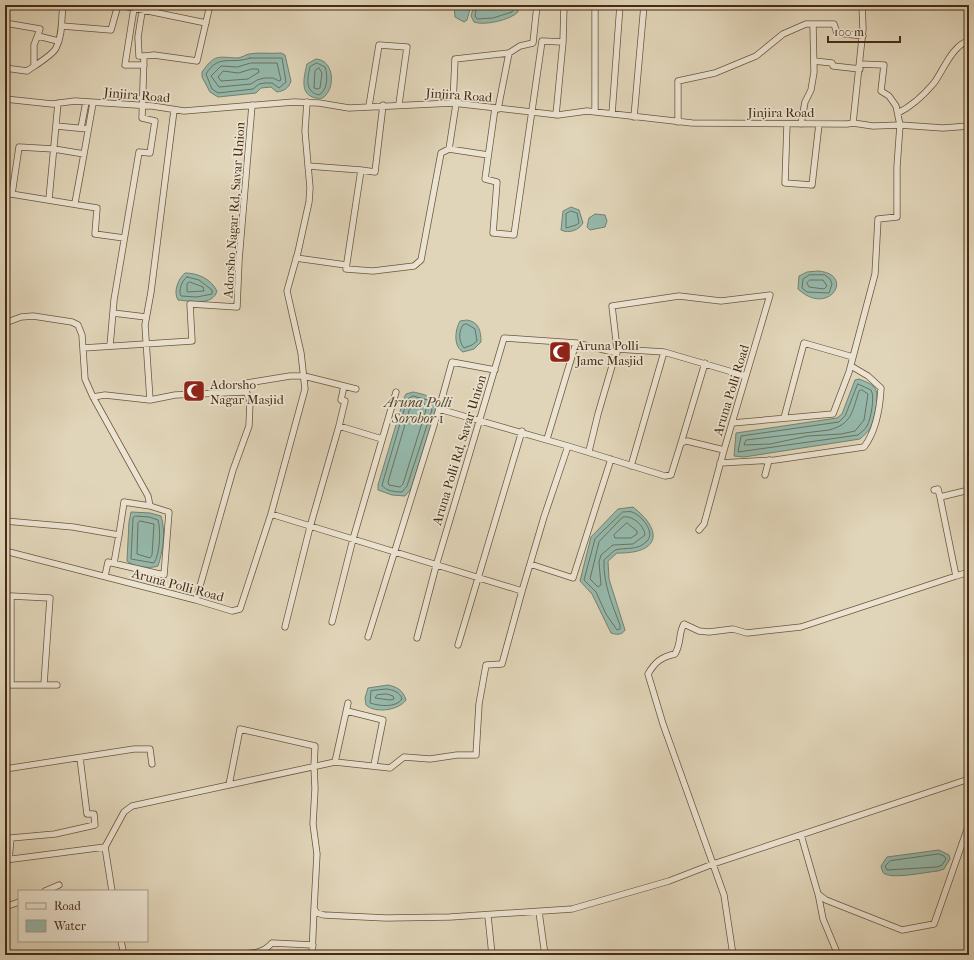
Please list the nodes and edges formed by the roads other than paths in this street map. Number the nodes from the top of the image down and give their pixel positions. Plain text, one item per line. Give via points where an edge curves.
1 (63, 5) edge
2 (119, 5) edge
3 (210, 5) edge
4 (537, 5) edge
5 (564, 5) edge
6 (595, 5) edge
7 (620, 5) edge
8 (644, 5) edge
9 (862, 5) edge
10 (134, 8) junction
11 (142, 8) edge
12 (5, 23) edge
13 (206, 23) junction
14 (813, 24) junction
15 (62, 26) junction
16 (38, 36) junction
17 (863, 36) junction
18 (58, 41) junction
19 (969, 41) edge
20 (563, 42) junction
21 (509, 53) junction
22 (144, 56) junction
23 (814, 61) junction
24 (144, 65) junction
25 (34, 66) junction
26 (860, 66) junction
27 (5, 68) edge
28 (5, 99) edge
29 (86, 102) junction
30 (307, 102) junction
31 (58, 103) junction
32 (92, 103) junction
33 (399, 104) junction
34 (455, 104) junction
35 (252, 105) junction
36 (383, 105) junction
37 (143, 106) junction
38 (369, 106) junction
39 (496, 109) junction
40 (174, 110) junction
41 (531, 112) junction
42 (595, 112) junction
43 (898, 113) junction
44 (556, 114) junction
45 (612, 114) junction
46 (634, 117) junction
47 (678, 122) junction
48 (853, 123) junction
49 (786, 124) junction
50 (801, 124) junction
51 (819, 124) junction
52 (900, 125) junction
53 (56, 126) junction
54 (969, 126) edge
55 (82, 128) junction
56 (88, 129) junction
57 (54, 149) junction
58 (450, 149) junction
59 (84, 154) junction
60 (488, 155) junction
61 (308, 166) junction
62 (362, 170) junction
63 (5, 193) edge
64 (12, 194) junction
65 (49, 199) junction
66 (75, 203) junction
67 (124, 238) junction
68 (296, 258) junction
69 (346, 265) junction
70 (112, 313) junction
71 (146, 317) junction
72 (5, 323) edge
73 (576, 343) junction
74 (147, 344) junction
75 (110, 346) junction
76 (83, 348) junction
77 (617, 351) junction
78 (664, 352) junction
79 (853, 357) junction
80 (705, 363) junction
81 (851, 366) junction
82 (495, 370) junction
83 (304, 376) junction
84 (746, 376) junction
85 (344, 386) junction
86 (356, 389) dead end
87 (246, 391) junction
88 (396, 392) dead end
89 (93, 397) junction
90 (150, 400) junction
91 (439, 409) junction
92 (784, 418) junction
93 (480, 420) junction
94 (732, 423) junction
95 (339, 426) junction
96 (522, 431) junction
97 (382, 439) junction
98 (547, 439) junction
99 (681, 444) junction
100 (568, 446) junction
101 (724, 450) junction
102 (589, 451) junction
103 (611, 459) junction
104 (769, 460) junction
105 (720, 462) junction
106 (631, 466) junction
107 (765, 475) dead end
108 (934, 490) dead end
109 (969, 490) edge
110 (940, 497) junction
111 (150, 506) junction
112 (271, 514) junction
113 (5, 522) edge
114 (310, 527) junction
115 (699, 530) dead end
116 (119, 535) junction
117 (353, 539) junction
118 (5, 551) edge
119 (394, 551) junction
120 (114, 563) junction
121 (530, 564) junction
122 (436, 566) junction
123 (969, 573) edge
124 (105, 576) junction
125 (956, 576) junction
126 (478, 578) junction
127 (522, 591) junction
128 (196, 600) junction
129 (332, 622) dead end
130 (285, 627) dead end
131 (368, 637) dead end
132 (417, 638) dead end
133 (458, 645) dead end
134 (11, 684) junction
135 (44, 684) junction
136 (5, 685) edge
137 (56, 685) dead end
138 (348, 703) dead end
139 (347, 711) junction
140 (80, 758) junction
141 (335, 762) junction
142 (152, 764) dead end
143 (314, 766) junction
144 (374, 766) junction
145 (5, 769) edge
146 (969, 779) edge
147 (229, 785) junction
148 (969, 824) edge
149 (801, 835) junction
150 (105, 848) junction
151 (7, 860) edge
152 (713, 864) junction
153 (60, 885) dead end
154 (48, 890) edge
155 (112, 890) edge
156 (818, 893) junction
157 (18, 902) edge
158 (5, 907) edge
159 (314, 909) junction
160 (538, 912) junction
161 (488, 916) junction
162 (121, 942) edge
163 (312, 945) junction
164 (124, 955) edge
165 (218, 955) edge
166 (312, 955) edge
167 (492, 955) edge
168 (544, 955) edge
169 (733, 955) edge
170 (838, 955) edge

1 - 15 street
2 - 10 street
2 - 15 street via 111,30
3 - 13 street
4 - 21 street via 533,43 520,46
5 - 20 street
6 - 42 street
7 - 45 street
8 - 46 street
9 - 17 street
10 - 11 street
10 - 24 street via 125,65
11 - 13 street
11 - 22 street via 138,37 139,56
12 - 16 street via 40,29
13 - 22 street via 197,61
14 - 17 street via 834,24 837,33
14 - 23 street
14 - 47 street via 806,24 783,34 756,56 715,73 678,81
15 - 18 street
16 - 18 street
16 - 25 street via 34,45
17 - 26 street
18 - 25 street via 56,49
19 - 43 street via 963,42 921,97
20 - 41 street via 542,41
20 - 44 street
21 - 34 street via 455,60
21 - 39 street
22 - 24 street
23 - 26 street via 832,63 833,66
23 - 50 street via 811,90 804,102
24 - 37 street
25 - 27 street via 27,71
26 - 43 street via 884,65 881,92 889,96
26 - 48 street
28 - 31 street, Jinjira Road
29 - 31 street, Jinjira Road
29 - 32 street, Jinjira Road
29 - 55 street
30 - 35 street, Jinjira Road
30 - 38 street, Jinjira Road via 349,108
30 - 61 street via 305,131
31 - 53 street
32 - 37 street, Jinjira Road
32 - 56 street
33 - 34 street, Jinjira Road
33 - 36 street, Jinjira Road
33 - 38 street via 407,47 379,45
34 - 39 street, Jinjira Road
34 - 58 street
35 - 40 street, Jinjira Road
35 - 74 street, Adorsho Nagar Rd, Savar Union via 240,246 238,307 190,304 192,341
36 - 38 street, Jinjira Road
36 - 62 street via 375,172
37 - 40 street, Jinjira Road
37 - 67 street via 142,118 155,121 150,153 139,152
39 - 41 street, Jinjira Road
39 - 60 street
40 - 71 street
41 - 44 street, Jinjira Road
41 - 60 street via 514,235 493,233 497,182 485,179
42 - 44 street, Jinjira Road
42 - 45 street, Jinjira Road
43 - 52 street
45 - 46 street, Jinjira Road
46 - 47 street, Jinjira Road
47 - 49 street, Jinjira Road
48 - 51 street, Jinjira Road
48 - 52 street, Jinjira Road via 873,126
49 - 50 street, Jinjira Road
49 - 51 street via 785,183 812,185
50 - 51 street, Jinjira Road
52 - 54 street, Jinjira Road via 942,128
52 - 79 street via 897,217 878,219 875,274
53 - 55 street
53 - 57 street
55 - 56 street
56 - 59 street
57 - 59 street
57 - 64 street via 19,148
57 - 65 street
58 - 60 street
58 - 69 street via 441,153 421,260 414,266 373,271 346,269
59 - 66 street
61 - 62 street
61 - 68 street via 309,202
62 - 69 street
63 - 64 street
64 - 65 street
65 - 66 street
66 - 67 street via 97,208 95,234
67 - 70 street
68 - 69 street
68 - 83 street via 287,291
70 - 71 street
70 - 75 street
71 - 74 street
72 - 76 street via 33,316 72,322 78,325
73 - 77 street
73 - 82 street, Aruna Polli Rd, Savar Union via 504,338
73 - 98 street
74 - 75 street, Adorsho Nagar Rd, Savar Union
74 - 90 street
75 - 76 street, Adorsho Nagar Rd, Savar Union
76 - 89 street via 85,379
77 - 78 street
77 - 84 street, Aruna Polli Road via 612,306 680,296 721,301 770,295
77 - 102 street
78 - 80 street
78 - 106 street
79 - 81 street
79 - 92 street via 804,343
80 - 84 street
80 - 99 street
81 - 92 street via 833,414
81 - 104 street via 881,388 871,438 864,448
82 - 91 street via 452,362
82 - 93 street, Aruna Polli Rd, Savar Union
83 - 85 street
83 - 87 street via 247,383
83 - 112 street via 305,389
84 - 94 street, Aruna Polli Road
85 - 86 street
85 - 95 street via 341,400 346,401
87 - 90 street via 175,395
87 - 128 street via 250,401 249,426 233,470
88 - 97 street
89 - 90 street via 105,395
89 - 111 street via 148,496
91 - 93 street
91 - 119 street
92 - 94 street
93 - 96 street
93 - 122 street, Aruna Polli Rd, Savar Union
94 - 101 street, Aruna Polli Road
95 - 97 street
95 - 114 street
96 - 98 street
96 - 126 street
97 - 117 street
98 - 100 street
99 - 101 street, Aruna Polli Road via 687,441
99 - 106 street via 671,475 665,476
100 - 102 street
100 - 121 street
101 - 105 street
102 - 103 street
103 - 106 street
103 - 121 street via 573,578
104 - 105 street
104 - 107 street
105 - 115 street via 704,524
108 - 110 street via 938,489
109 - 110 street
110 - 125 street
111 - 116 street via 124,502
111 - 120 street via 169,512 164,575
112 - 114 street
112 - 128 street, Aruna Polli Road via 240,609 232,611
113 - 116 street via 73,527
114 - 117 street
114 - 130 street
116 - 120 street
117 - 119 street
117 - 129 street
118 - 124 street, Aruna Polli Road
119 - 122 street
119 - 131 street
120 - 124 street via 108,562
121 - 127 street
122 - 126 street
122 - 132 street, Aruna Polli Rd, Savar Union
123 - 125 street
124 - 128 street, Aruna Polli Road
125 - 152 street via 801,627 747,633 733,629 699,631 684,624 675,654 662,657 648,674
126 - 127 street
126 - 133 street
127 - 144 street via 502,664 486,665 479,704 476,755 430,759 404,757 390,768
134 - 135 street
134 - 135 street via 11,596 50,598
134 - 136 street
135 - 137 street
138 - 139 street
139 - 141 street
139 - 144 street via 383,720
140 - 142 street via 150,749
140 - 145 street
140 - 151 street via 87,814 94,814 95,825 55,834 11,838
141 - 143 street
141 - 144 street
143 - 147 street
143 - 147 street via 315,746 240,729
143 - 159 street via 317,854
146 - 149 street
147 - 150 street via 132,806 124,812
148 - 156 street via 934,924 902,930 826,900
149 - 152 street
149 - 156 street
150 - 151 street
150 - 155 street
152 - 160 street via 669,882 572,909
152 - 169 street via 724,895
153 - 154 street
156 - 170 street via 823,919
157 - 158 street
159 - 161 street via 317,914 324,915 386,918
159 - 163 street
160 - 161 street
160 - 168 street
161 - 167 street
162 - 164 street
163 - 165 street via 272,943 266,951 253,954
163 - 166 street

